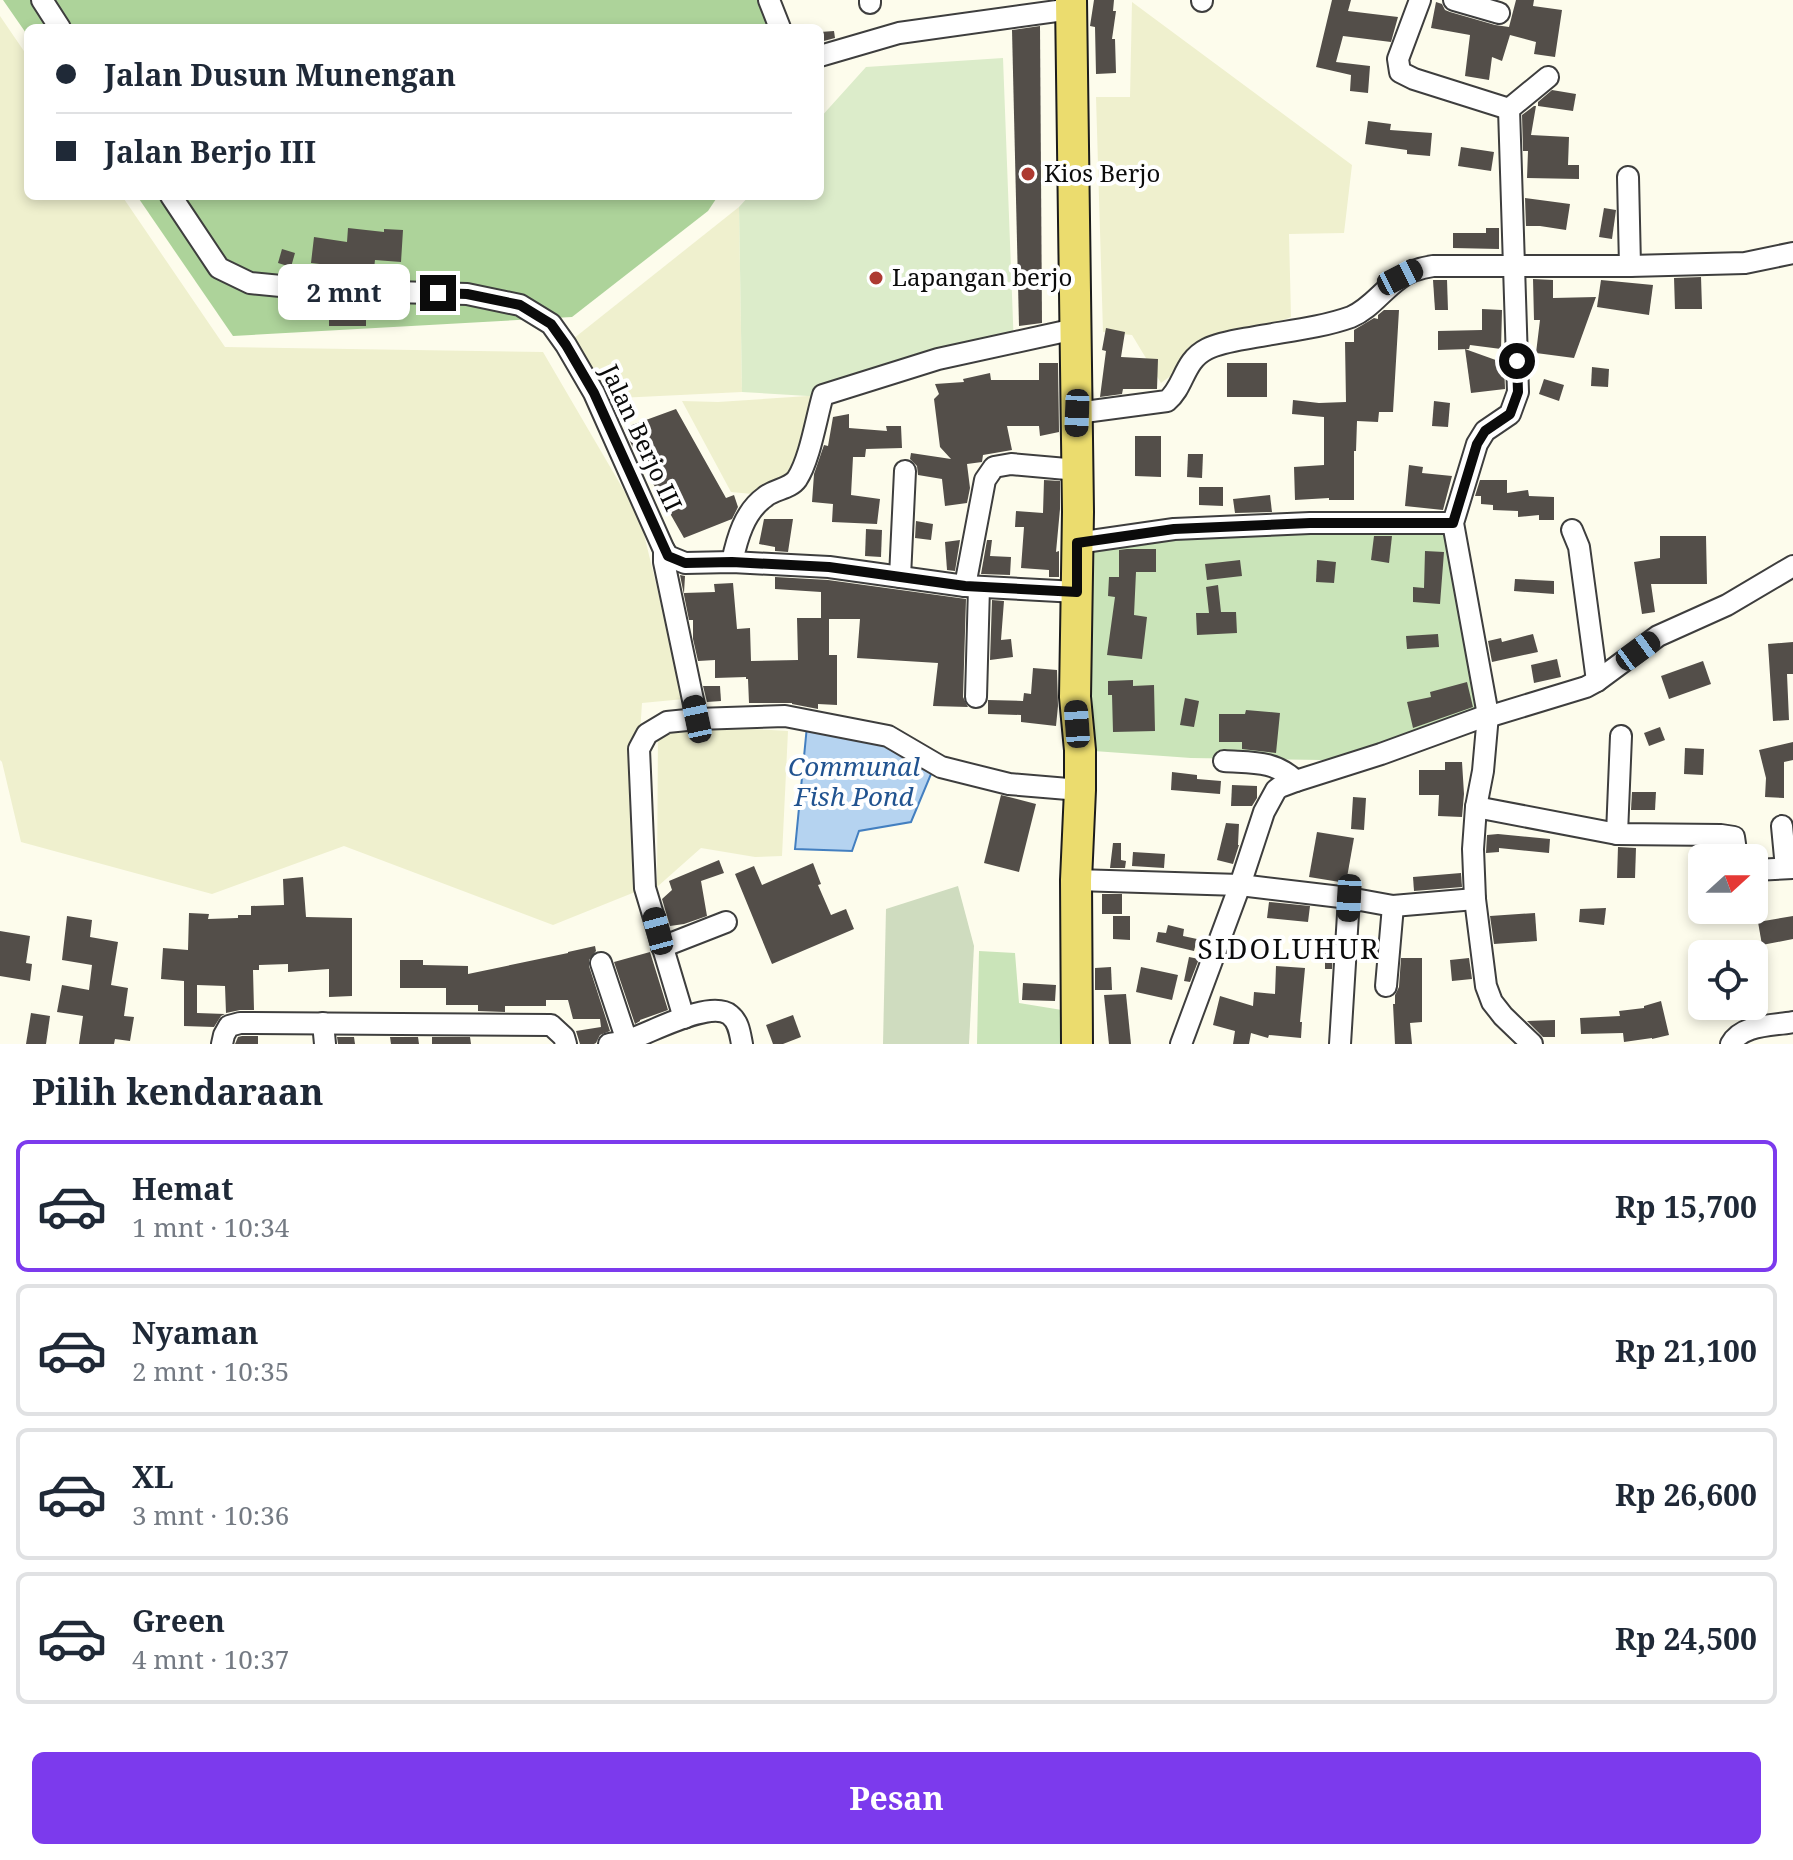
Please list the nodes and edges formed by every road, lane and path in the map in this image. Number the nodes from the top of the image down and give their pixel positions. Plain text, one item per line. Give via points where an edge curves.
1 (42, 0) edge
2 (769, 0) edge
3 (1420, 0) edge
4 (1454, 0) edge
5 (1071, 4) edge
6 (1499, 13) dead end
7 (57, 24) edge
8 (778, 24) edge
9 (824, 55) edge
10 (1548, 77) dead end
11 (1509, 109) junction
12 (1628, 177) dead end
13 (174, 200) edge
14 (1793, 253) edge
15 (1630, 266) junction
16 (1513, 267) junction
17 (1075, 329) junction
18 (1077, 413) junction
19 (1078, 470) junction
20 (905, 471) dead end
21 (1453, 523) junction
22 (1572, 530) dead end
23 (1077, 543) junction
24 (664, 550) junction
25 (732, 562) junction
26 (1793, 566) edge
27 (900, 577) junction
28 (972, 587) junction
29 (1077, 592) junction
30 (1597, 681) junction
31 (976, 697) dead end
32 (1488, 715) junction
33 (697, 719) junction
34 (1621, 736) dead end
35 (1224, 761) dead end
36 (1296, 781) junction
37 (1080, 790) junction
38 (1476, 807) junction
39 (1782, 826) dead end
40 (1617, 834) junction
41 (1735, 844) edge
42 (1789, 868) edge
43 (1768, 869) edge
44 (1076, 880) junction
45 (1240, 885) junction
46 (1349, 898) junction
47 (1475, 899) junction
48 (1393, 906) junction
49 (726, 922) dead end
50 (662, 947) junction
51 (601, 963) dead end
52 (1386, 986) dead end
53 (684, 1018) junction
54 (1793, 1022) edge
55 (323, 1023) junction
56 (618, 1042) edge
57 (222, 1044) edge
58 (325, 1044) edge
59 (566, 1044) edge
60 (742, 1044) edge
61 (1077, 1044) edge
62 (1181, 1044) edge
63 (1340, 1044) edge
64 (1532, 1044) edge
65 (1731, 1044) edge

1 - 7 street
2 - 8 street
3 - 11 street via 1398,59 1400,72
4 - 6 street
5 - 9 street via 899,33
5 - 17 main road
10 - 11 street
11 - 16 street
12 - 15 street
13 - 24 street, Jalan Berjo III via 219,268 250,283 467,294 520,305 551,324 594,393
14 - 15 street via 1745,263
15 - 16 street
16 - 18 street via 1417,269 1400,277 1362,312 1206,350 1187,367 1167,401
16 - 21 street via 1518,392 1510,414 1485,431 1477,444
17 - 18 main road
17 - 25 street via 938,359 823,395 799,475 751,512
18 - 19 main road
19 - 23 main road
19 - 28 street via 994,467 985,480
20 - 27 street
21 - 23 street via 1188,528
21 - 32 street
22 - 30 street via 1579,547
23 - 29 main road
24 - 25 street via 685,563
24 - 33 street, Jalan Berjo III
25 - 27 street
26 - 30 street via 1727,605 1658,636
27 - 28 street
28 - 29 street
28 - 31 street
29 - 37 main road
30 - 32 street
32 - 36 street
32 - 38 street
33 - 37 street via 785,716 888,736 954,771 1009,784
33 - 50 street via 667,722 647,734 639,749 645,888
34 - 40 street
35 - 36 street via 1274,766
36 - 45 street via 1276,790 1264,812
37 - 44 main road
38 - 40 street
38 - 47 street
39 - 42 street
40 - 41 street via 1721,835 1734,837
42 - 43 street
44 - 45 street
44 - 61 main road
45 - 46 street
45 - 62 street
46 - 48 street
46 - 63 street
47 - 48 street
47 - 64 street via 1492,1002
48 - 52 street
49 - 50 street
50 - 53 street
51 - 56 street
53 - 56 street
53 - 60 street via 728,1012
54 - 65 street via 1746,1030
55 - 57 street via 240,1023 229,1026
55 - 58 street
55 - 59 street via 551,1025

